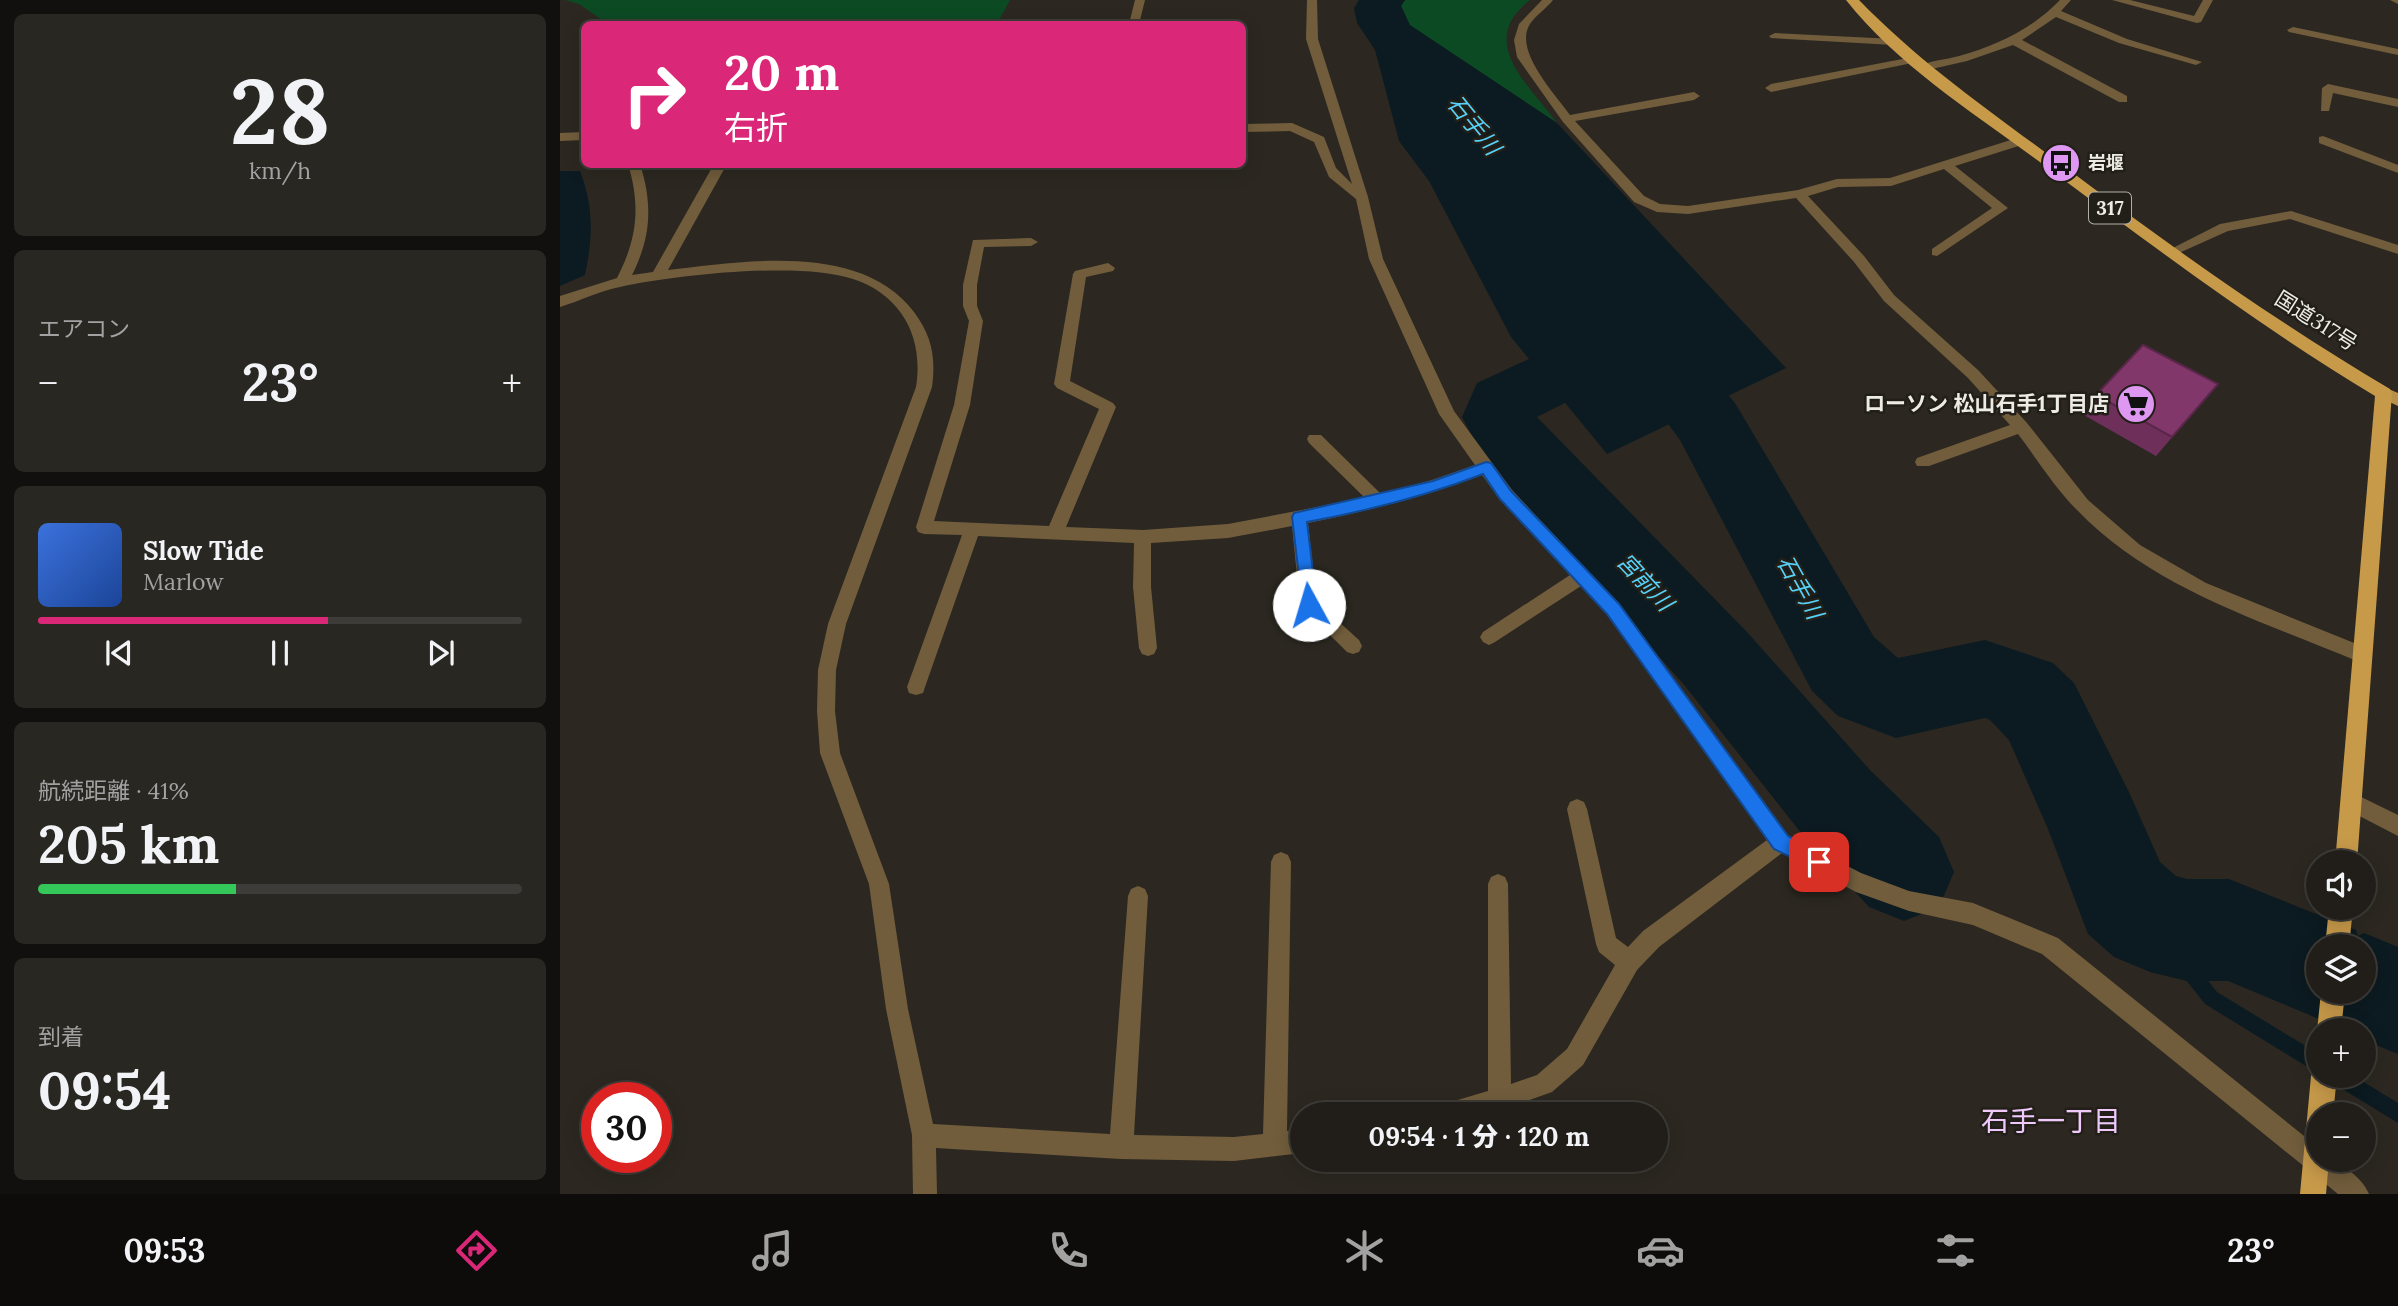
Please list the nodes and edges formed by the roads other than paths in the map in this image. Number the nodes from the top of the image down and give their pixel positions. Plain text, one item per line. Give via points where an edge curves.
1 (1140, 0) edge
2 (1312, 0) edge
3 (1548, 0) edge
4 (1852, 0) edge
5 (2066, 0) edge
6 (2117, 0) edge
7 (2208, 0) edge
8 (2056, 13) junction
9 (1135, 21) edge
10 (2293, 30) dead end
11 (1775, 36) dead end
12 (2013, 40) junction
13 (1894, 42) junction
14 (2398, 52) edge
15 (2196, 62) dead end
16 (1918, 64) junction
17 (1771, 88) dead end
18 (1694, 96) dead end
19 (2123, 99) dead end
20 (2398, 103) edge
21 (2325, 108) dead end
22 (1567, 119) junction
23 (1246, 128) edge
24 (581, 136) edge
25 (560, 137) edge
26 (2021, 141) junction
27 (2323, 141) dead end
28 (1946, 165) junction
29 (635, 168) edge
30 (719, 168) edge
31 (2398, 169) edge
32 (1799, 194) junction
33 (1362, 197) junction
34 (1031, 242) dead end
35 (2397, 250) edge
36 (1937, 252) dead end
37 (2170, 253) junction
38 (1108, 268) dead end
39 (659, 275) junction
40 (622, 282) junction
41 (560, 302) edge
42 (2391, 397) edge
43 (2021, 427) junction
44 (1315, 439) dead end
45 (1923, 462) dead end
46 (1486, 467) junction
47 (1378, 501) junction
48 (1299, 517) junction
49 (972, 528) junction
50 (1055, 532) junction
51 (1143, 537) junction
52 (1583, 576) junction
53 (1489, 637) dead end
54 (1353, 646) dead end
55 (1148, 648) dead end
56 (2363, 655) junction
57 (916, 687) dead end
58 (2351, 801) junction
59 (1577, 810) dead end
60 (2398, 826) edge
61 (1781, 842) junction
62 (2347, 850) edge
63 (1281, 862) dead end
64 (1497, 884) dead end
65 (1138, 896) dead end
66 (1629, 962) junction
67 (1500, 1100) junction
68 (1492, 1102) edge
69 (924, 1135) junction
70 (1290, 1142) edge
71 (1275, 1144) junction
72 (1121, 1147) junction
73 (2306, 1153) edge
74 (2314, 1172) edge
75 (2330, 1172) edge
76 (925, 1194) edge
77 (2313, 1194) edge
78 (2357, 1194) edge

1 - 9 street
2 - 33 street via 1312,39
3 - 22 street via 1524,24 1520,40 1523,57
4 - 13 highway, 国道317号 / 317
5 - 8 street
6 - 7 street via 2197,20
8 - 12 street
8 - 15 street via 2123,41
10 - 14 street
11 - 13 street
12 - 16 street via 1987,53
12 - 19 street
13 - 16 highway, 国道317号 / 317
16 - 17 street
16 - 26 highway, 国道317号 / 317
18 - 22 street
20 - 21 street via 2328,88
22 - 32 street via 1639,199 1657,208 1688,209
23 - 33 street via 1292,127 1321,141 1328,171
24 - 25 street
26 - 28 street
26 - 37 highway, 国道317号 / 317
27 - 31 street
28 - 32 street via 1891,183 1837,183
28 - 36 street via 2001,208
29 - 40 street via 645,220 638,252
30 - 39 street
32 - 43 street via 1889,298 1973,374
33 - 46 street via 1376,259 1447,414
34 - 49 street via 978,243 970,306 976,321 962,405 925,527
35 - 37 street via 2291,215 2225,227
37 - 42 highway, 国道317号 / 317 via 2308,349
38 - 50 street via 1080,274 1062,384 1108,407
39 - 40 street
39 - 69 street via 781,267 827,268 859,275 889,293 923,338 928,362 924,387 837,624 827,670 826,711 830,753 878,884 897,1009
40 - 41 street
42 - 56 highway, 国道317号 / 317
43 - 45 street
43 - 56 street via 2082,505 2134,550 2200,588
44 - 47 street
46 - 47 street
46 - 52 street via 1506,495
47 - 48 street
48 - 51 street via 1228,531
48 - 54 street via 1309,605
49 - 50 street
49 - 57 street
50 - 51 street
51 - 55 street
52 - 53 street
52 - 61 street via 1613,609
56 - 58 highway, 国道317号 / 317
58 - 60 street
58 - 62 highway, 国道317号 / 317
59 - 66 street via 1607,944
61 - 66 street via 1651,939
61 - 73 street via 1856,882 1909,901 1973,914 2050,946
63 - 71 street
64 - 67 street
65 - 72 street
66 - 67 street via 1575,1057 1544,1084
67 - 68 street
69 - 72 street
69 - 76 street
70 - 71 street
71 - 72 street via 1234,1149
74 - 77 highway
75 - 78 street

